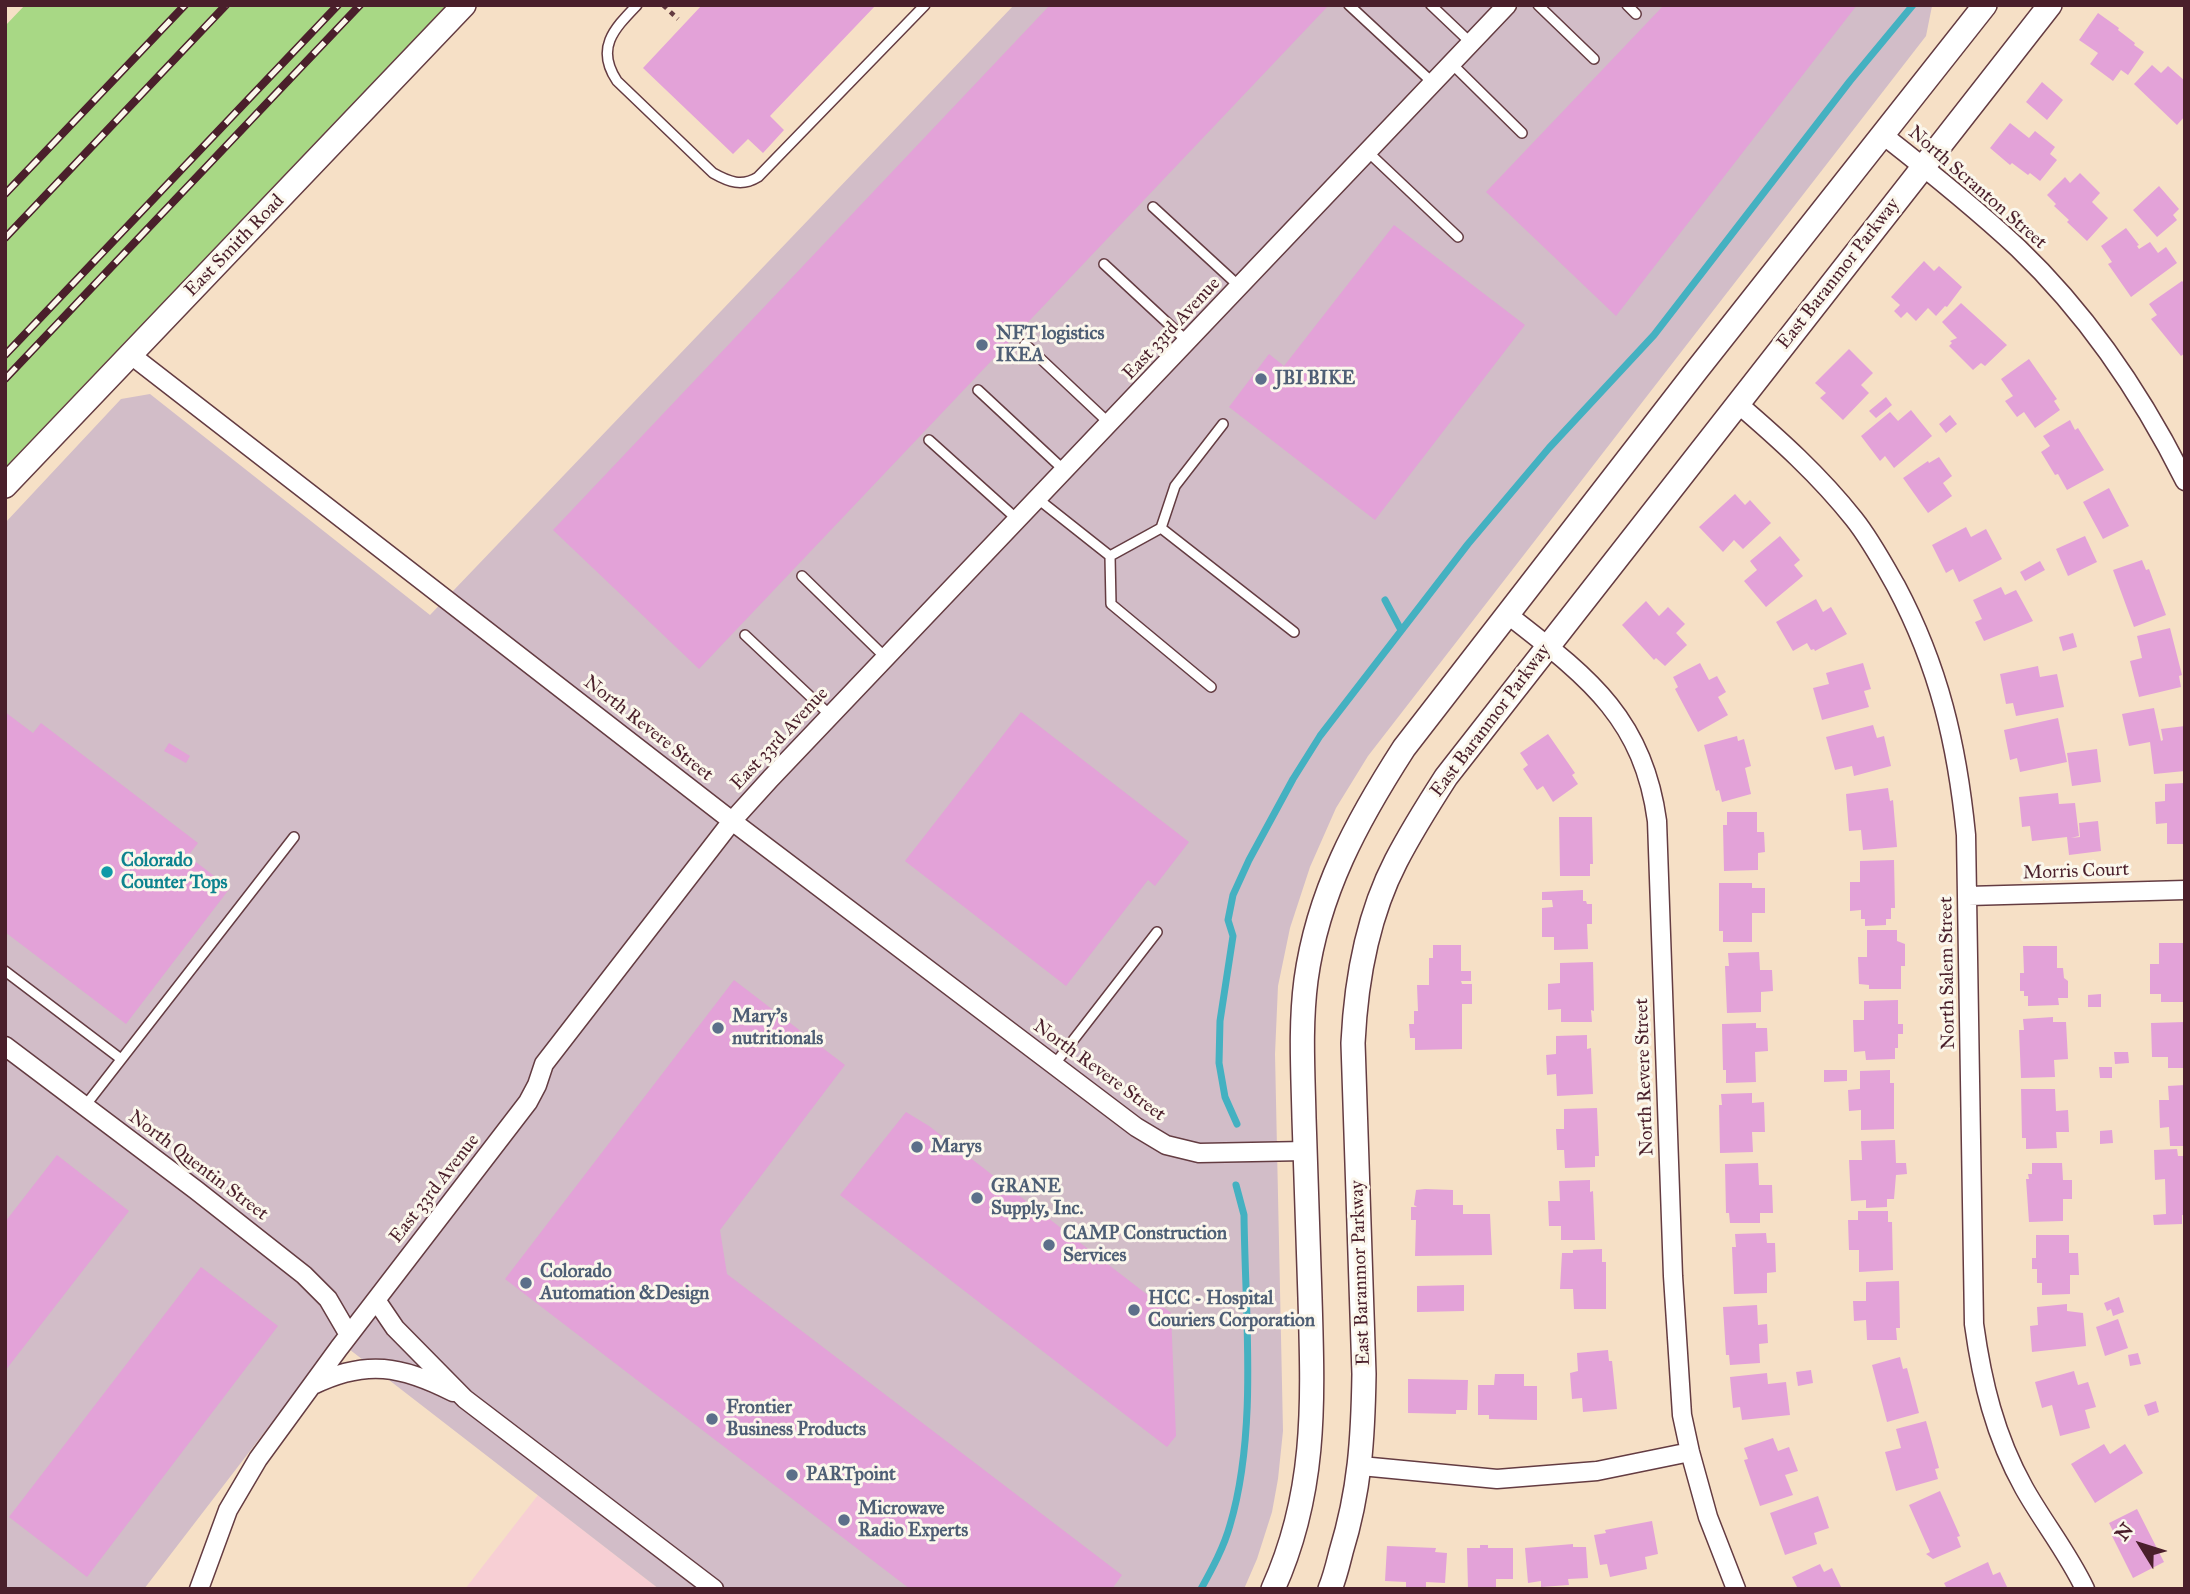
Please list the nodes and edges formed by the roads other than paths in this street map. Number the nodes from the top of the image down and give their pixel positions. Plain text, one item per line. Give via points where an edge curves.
1 (464, 5) edge
2 (637, 5) edge
3 (925, 5) edge
4 (1349, 5) edge
5 (1430, 5) edge
6 (1507, 5) edge
7 (1538, 5) edge
8 (1627, 5) edge
9 (2050, 5) edge
10 (1980, 7) edge
11 (1636, 14) dead end
12 (1471, 43) junction
13 (1594, 59) dead end
14 (1452, 64) junction
15 (1433, 83) junction
16 (1522, 133) dead end
17 (1883, 135) junction
18 (1368, 152) junction
19 (1924, 166) junction
20 (1153, 207) dead end
21 (1458, 237) dead end
22 (1104, 264) dead end
23 (1240, 287) junction
24 (1188, 342) junction
25 (1025, 344) dead end
26 (131, 355) junction
27 (978, 390) dead end
28 (1737, 403) junction
29 (1110, 424) junction
30 (1223, 424) dead end
31 (929, 440) dead end
32 (1065, 471) junction
33 (2185, 481) edge
34 (5, 486) edge
35 (1038, 499) junction
36 (1018, 520) junction
37 (1161, 528) junction
38 (1110, 556) junction
39 (802, 576) dead end
40 (1507, 614) junction
41 (1294, 632) dead end
42 (745, 635) dead end
43 (1547, 646) junction
44 (886, 658) junction
45 (1211, 687) dead end
46 (831, 716) junction
47 (732, 821) junction
48 (293, 837) dead end
49 (2185, 890) edge
50 (1968, 896) junction
51 (1157, 932) dead end
52 (5, 971) edge
53 (5, 1046) edge
54 (121, 1059) junction
55 (1054, 1065) junction
56 (85, 1106) junction
57 (1305, 1151) junction
58 (376, 1300) junction
59 (349, 1335) junction
60 (313, 1385) junction
61 (466, 1399) junction
62 (1690, 1452) junction
63 (1361, 1466) junction
64 (199, 1589) edge
65 (714, 1589) edge
66 (1273, 1589) edge
67 (1329, 1589) edge
68 (1736, 1589) edge
69 (2085, 1589) edge

1 - 26 street, East Smith Road
2 - 3 lane via 610,40 607,63 612,73 713,173 738,184 758,177
4 - 15 lane
5 - 12 lane
6 - 12 street, East 33rd Avenue
7 - 13 lane
8 - 11 lane
9 - 19 street, East Baranmor Parkway
10 - 17 street
12 - 14 street, East 33rd Avenue
14 - 15 street, East 33rd Avenue
14 - 16 lane
15 - 18 street, East 33rd Avenue
17 - 19 street, North Scranton Street
17 - 40 street
18 - 21 lane
18 - 23 street, East 33rd Avenue
19 - 28 street, East Baranmor Parkway
19 - 33 street, North Scranton Street via 2020,250 2075,310 2136,392
20 - 23 lane
22 - 24 lane
23 - 24 street, East 33rd Avenue
24 - 29 street, East 33rd Avenue
25 - 29 lane
26 - 34 street, East Smith Road
26 - 47 street, North Revere Street
27 - 32 lane
28 - 43 street, East Baranmor Parkway
28 - 50 street, North Salem Street via 1776,436 1855,520 1908,610 1948,716 1962,801
29 - 32 street, East 33rd Avenue
30 - 37 lane via 1175,486
31 - 36 lane
32 - 35 street, East 33rd Avenue
35 - 36 street, East 33rd Avenue
35 - 38 lane
36 - 44 street, East 33rd Avenue
37 - 38 lane
37 - 41 lane
38 - 45 lane via 1111,604
39 - 44 lane
40 - 43 street, North Revere Street
40 - 57 street via 1404,748 1349,840 1331,882 1306,979 1302,1047
42 - 46 lane
43 - 62 street, North Revere Street via 1585,676 1619,716 1646,767 1654,799 1673,1276 1682,1415
43 - 63 street, East Baranmor Parkway via 1446,777 1417,823 1395,862 1365,945 1353,1043 1364,1374
44 - 46 street, East 33rd Avenue
46 - 47 street, East 33rd Avenue
47 - 55 street, North Revere Street
47 - 58 street, East 33rd Avenue via 544,1064 528,1102
48 - 54 lane
49 - 50 street, Morris Court
50 - 69 street, North Salem Street via 1974,1324 1980,1368 2005,1451
51 - 55 lane
52 - 54 lane
53 - 56 street, North Quentin Street
54 - 56 lane
55 - 57 street, North Revere Street via 1166,1145 1209,1154
56 - 59 street, North Quentin Street via 303,1275 328,1299
57 - 66 street via 1310,1460 1296,1525
58 - 59 street, East 33rd Avenue
58 - 61 street via 396,1328
59 - 60 street, East 33rd Avenue
60 - 61 street via 348,1370 382,1368 418,1377
60 - 64 street, East 33rd Avenue via 239,1490 217,1535
61 - 65 street
62 - 63 street via 1597,1471 1497,1479
62 - 68 street, North Revere Street via 1708,1517
63 - 67 street, East Baranmor Parkway

